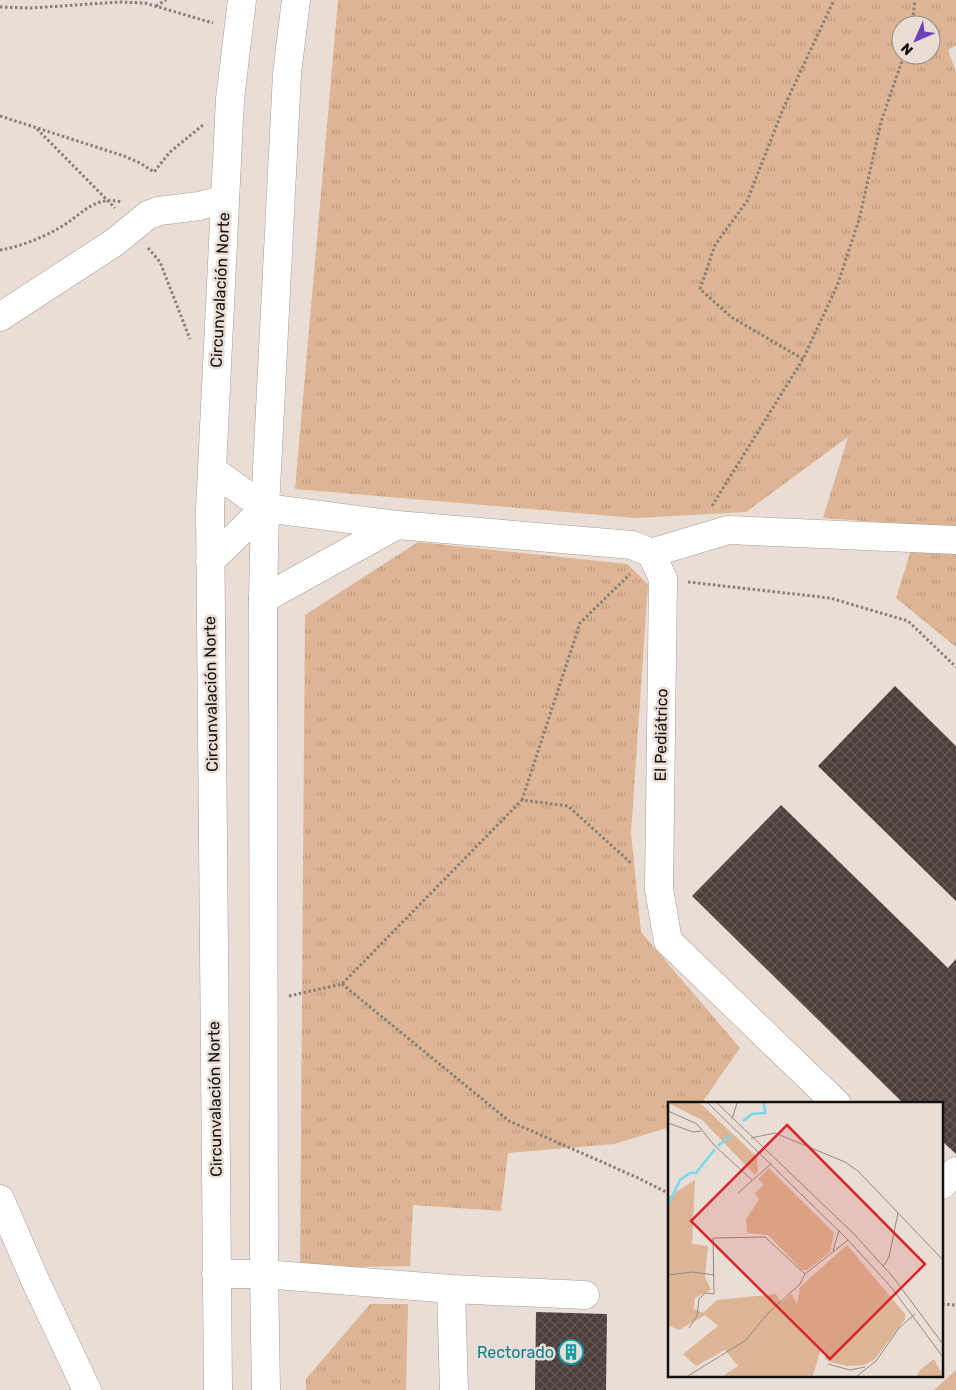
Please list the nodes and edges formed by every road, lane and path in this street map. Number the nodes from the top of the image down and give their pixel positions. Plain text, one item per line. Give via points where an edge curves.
1 (166, 0) edge
2 (296, 0) edge
3 (834, 0) edge
4 (914, 0) edge
5 (155, 6) junction
6 (241, 7) edge
7 (1, 8) edge
8 (913, 15) edge
9 (901, 65) edge
10 (230, 106) junction
11 (0, 116) edge
12 (225, 200) junction
13 (148, 215) junction
14 (0, 250) edge
15 (0, 317) edge
16 (803, 359) junction
17 (212, 470) junction
18 (264, 508) junction
19 (708, 513) dead end
20 (397, 524) junction
21 (956, 540) edge
22 (650, 553) junction
23 (210, 561) junction
24 (663, 579) junction
25 (263, 599) junction
26 (956, 666) edge
27 (522, 800) junction
28 (659, 890) junction
29 (342, 984) junction
30 (264, 1002) junction
31 (835, 1102) edge
32 (956, 1170) edge
33 (944, 1183) edge
34 (668, 1193) edge
35 (0, 1199) edge
36 (216, 1274) junction
37 (264, 1274) junction
38 (451, 1289) junction
39 (585, 1295) dead end
40 (87, 1390) edge
41 (218, 1390) edge
42 (266, 1390) edge
43 (454, 1390) edge

1 - 5 path
2 - 18 main road via 286,74
3 - 16 path via 783,109 747,201 715,245 700,289 731,317
4 - 8 path
5 - 6 path via 216,24 230,21
5 - 7 path via 120,2
6 - 10 main road, Circunvalación Norte
9 - 16 path via 881,122 859,220 837,286
10 - 11 path via 183,141 154,172 124,156
10 - 12 main road, Circunvalación Norte
12 - 13 main road
12 - 17 main road, Circunvalación Norte
13 - 14 path via 108,200 87,208 59,229
13 - 15 main road via 107,247
16 - 19 path
17 - 18 main road
17 - 23 main road, Circunvalación Norte
18 - 20 main road
18 - 23 main road
18 - 25 main road
20 - 22 main road via 632,545
20 - 25 main road
21 - 22 main road via 728,530
22 - 24 main road, El Pediátrico
22 - 27 path via 580,622
23 - 36 main road, Circunvalación Norte
24 - 26 path via 830,598 908,621
24 - 28 main road, El Pediátrico
25 - 30 main road
27 - 28 path via 568,806
27 - 29 path
28 - 31 main road, El Pediátrico via 668,941
29 - 30 path
29 - 34 path via 509,1121
30 - 37 main road
32 - 33 main road
35 - 40 main road
36 - 37 main road
36 - 41 main road, Circunvalación Norte
37 - 38 main road
37 - 42 main road
38 - 39 main road
38 - 43 main road

